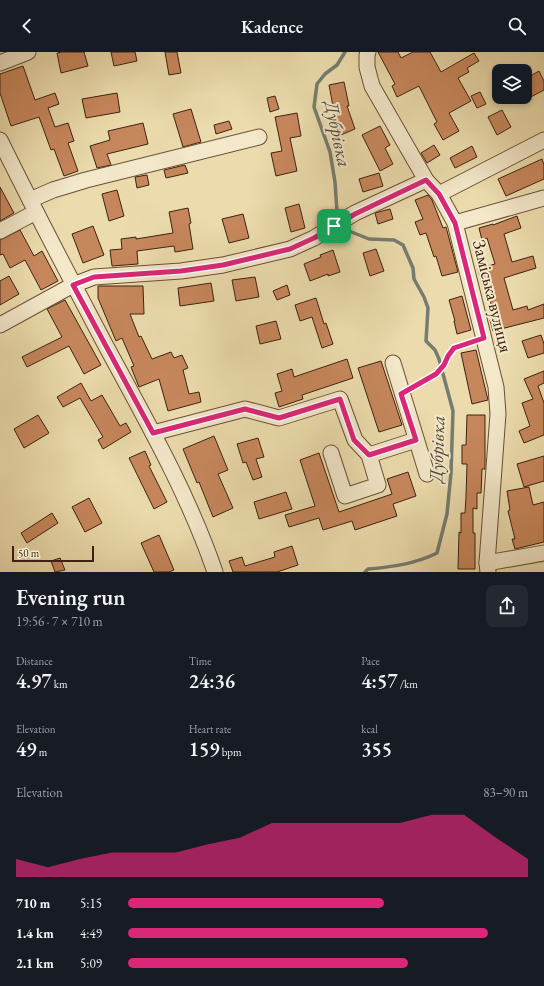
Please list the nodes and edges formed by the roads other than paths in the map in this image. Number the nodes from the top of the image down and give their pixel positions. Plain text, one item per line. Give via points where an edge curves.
1 (28, 52) edge
2 (368, 52) edge
3 (0, 63) edge
4 (259, 137) dead end
5 (0, 140) edge
6 (544, 140) edge
7 (426, 180) junction
8 (439, 194) junction
9 (544, 198) edge
10 (33, 206) junction
11 (455, 223) junction
12 (0, 231) edge
13 (73, 285) junction
14 (0, 325) edge
15 (393, 364) dead end
16 (153, 433) junction
17 (416, 440) junction
18 (331, 452) dead end
19 (369, 455) junction
20 (427, 474) dead end
21 (544, 553) edge
22 (487, 567) edge
23 (215, 572) edge

1 - 3 street
2 - 7 street, Заміська вулиця via 367,67 372,86
4 - 10 street via 53,190
5 - 10 street
6 - 8 street
7 - 8 street, Заміська вулиця
7 - 13 street via 290,249 223,265 181,271 94,277
8 - 11 street, Заміська вулиця
9 - 11 street
10 - 12 street
10 - 13 street
11 - 22 street, Заміська вулиця via 496,386 498,414
13 - 14 street
13 - 16 street
15 - 17 street
16 - 19 street via 245,409 279,418 340,399 354,440
16 - 23 street via 203,536
17 - 19 street
17 - 20 street
18 - 19 street via 345,496 378,485
21 - 22 street

